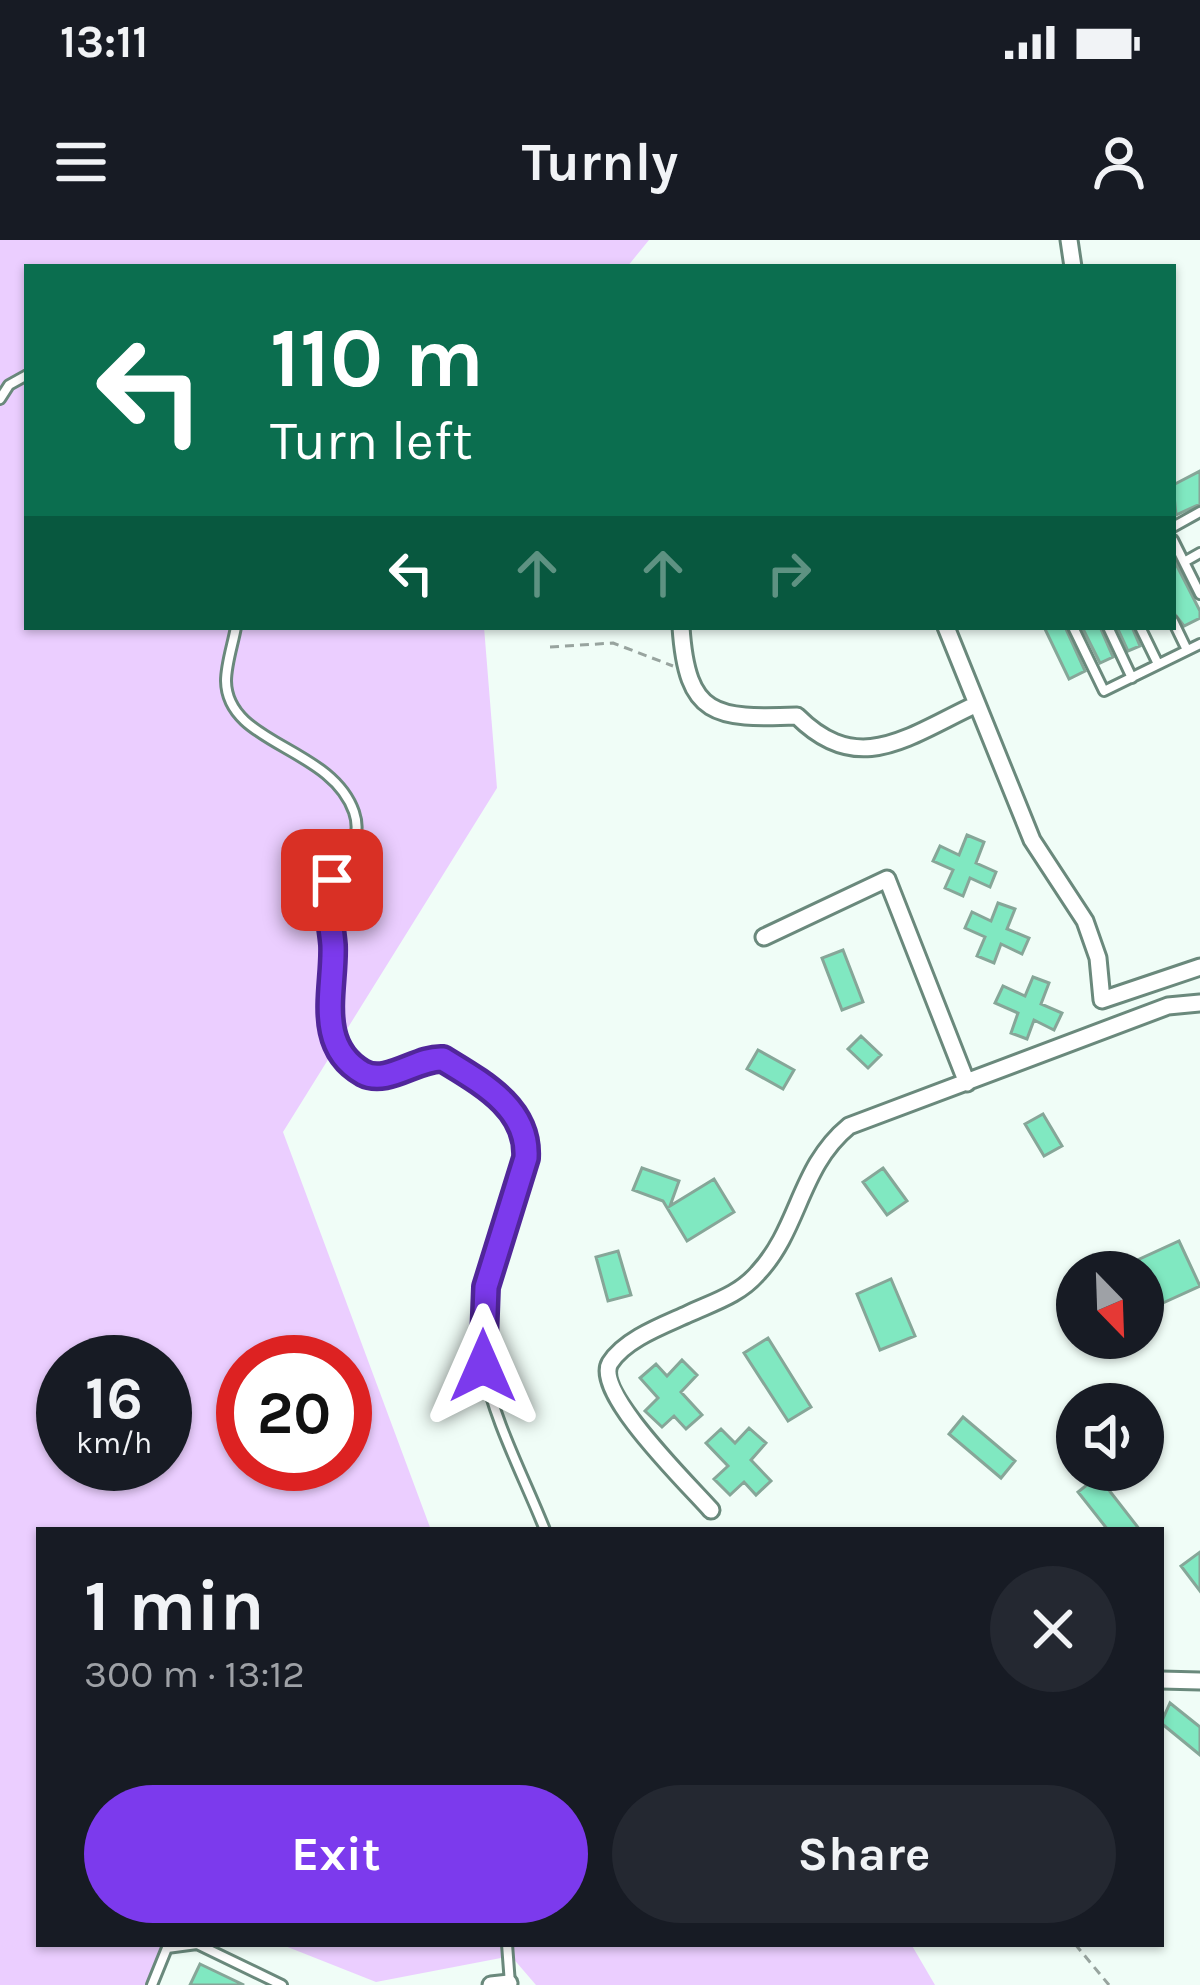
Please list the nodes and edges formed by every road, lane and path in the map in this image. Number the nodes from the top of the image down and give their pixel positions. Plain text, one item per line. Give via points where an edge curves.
1 (24, 377) edge
2 (0, 399) edge
3 (1176, 546) edge
4 (1200, 554) edge
5 (1184, 562) junction
6 (1200, 593) edge
7 (1176, 627) edge
8 (235, 630) edge
9 (681, 630) edge
10 (947, 630) edge
11 (1074, 630) edge
12 (1109, 630) edge
13 (1142, 630) edge
14 (1200, 644) edge
15 (550, 647) dead end
16 (1187, 650) junction
17 (1159, 664) junction
18 (686, 672) junction
19 (1132, 678) junction
20 (977, 704) junction
21 (764, 938) dead end
22 (1200, 967) edge
23 (1200, 1003) edge
24 (967, 1083) junction
25 (711, 1510) dead end
26 (544, 1527) edge
27 (1164, 1680) edge
28 (1200, 1681) edge
29 (174, 1947) edge
30 (203, 1947) edge
31 (507, 1947) edge
32 (1077, 1947) edge
33 (510, 1984) edge
34 (152, 1985) edge
35 (282, 1985) edge
36 (491, 1985) edge
37 (1108, 1985) edge

1 - 2 lane
3 - 5 lane
4 - 5 lane
5 - 6 lane
7 - 16 lane
8 - 26 lane via 226,680 241,720 322,766 354,814 357,834 326,902 334,1037 363,1073 381,1077 443,1059 490,1089 527,1136 480,1338 497,1409
9 - 18 street
10 - 20 street
11 - 19 lane via 1104,691
12 - 19 lane
13 - 17 lane
14 - 16 lane
15 - 18 path via 613,643
16 - 17 lane
17 - 19 lane
18 - 20 street via 703,706 738,716 796,716 849,751
20 - 22 street via 1032,839 1084,921 1102,1000
21 - 24 street via 887,879
23 - 24 street via 1168,1006
24 - 25 street via 849,1126 822,1148 775,1255 743,1290 641,1337 610,1364 607,1381 618,1403
27 - 28 street
29 - 34 lane via 166,1948
30 - 35 lane
31 - 33 lane
32 - 37 path
33 - 36 street

